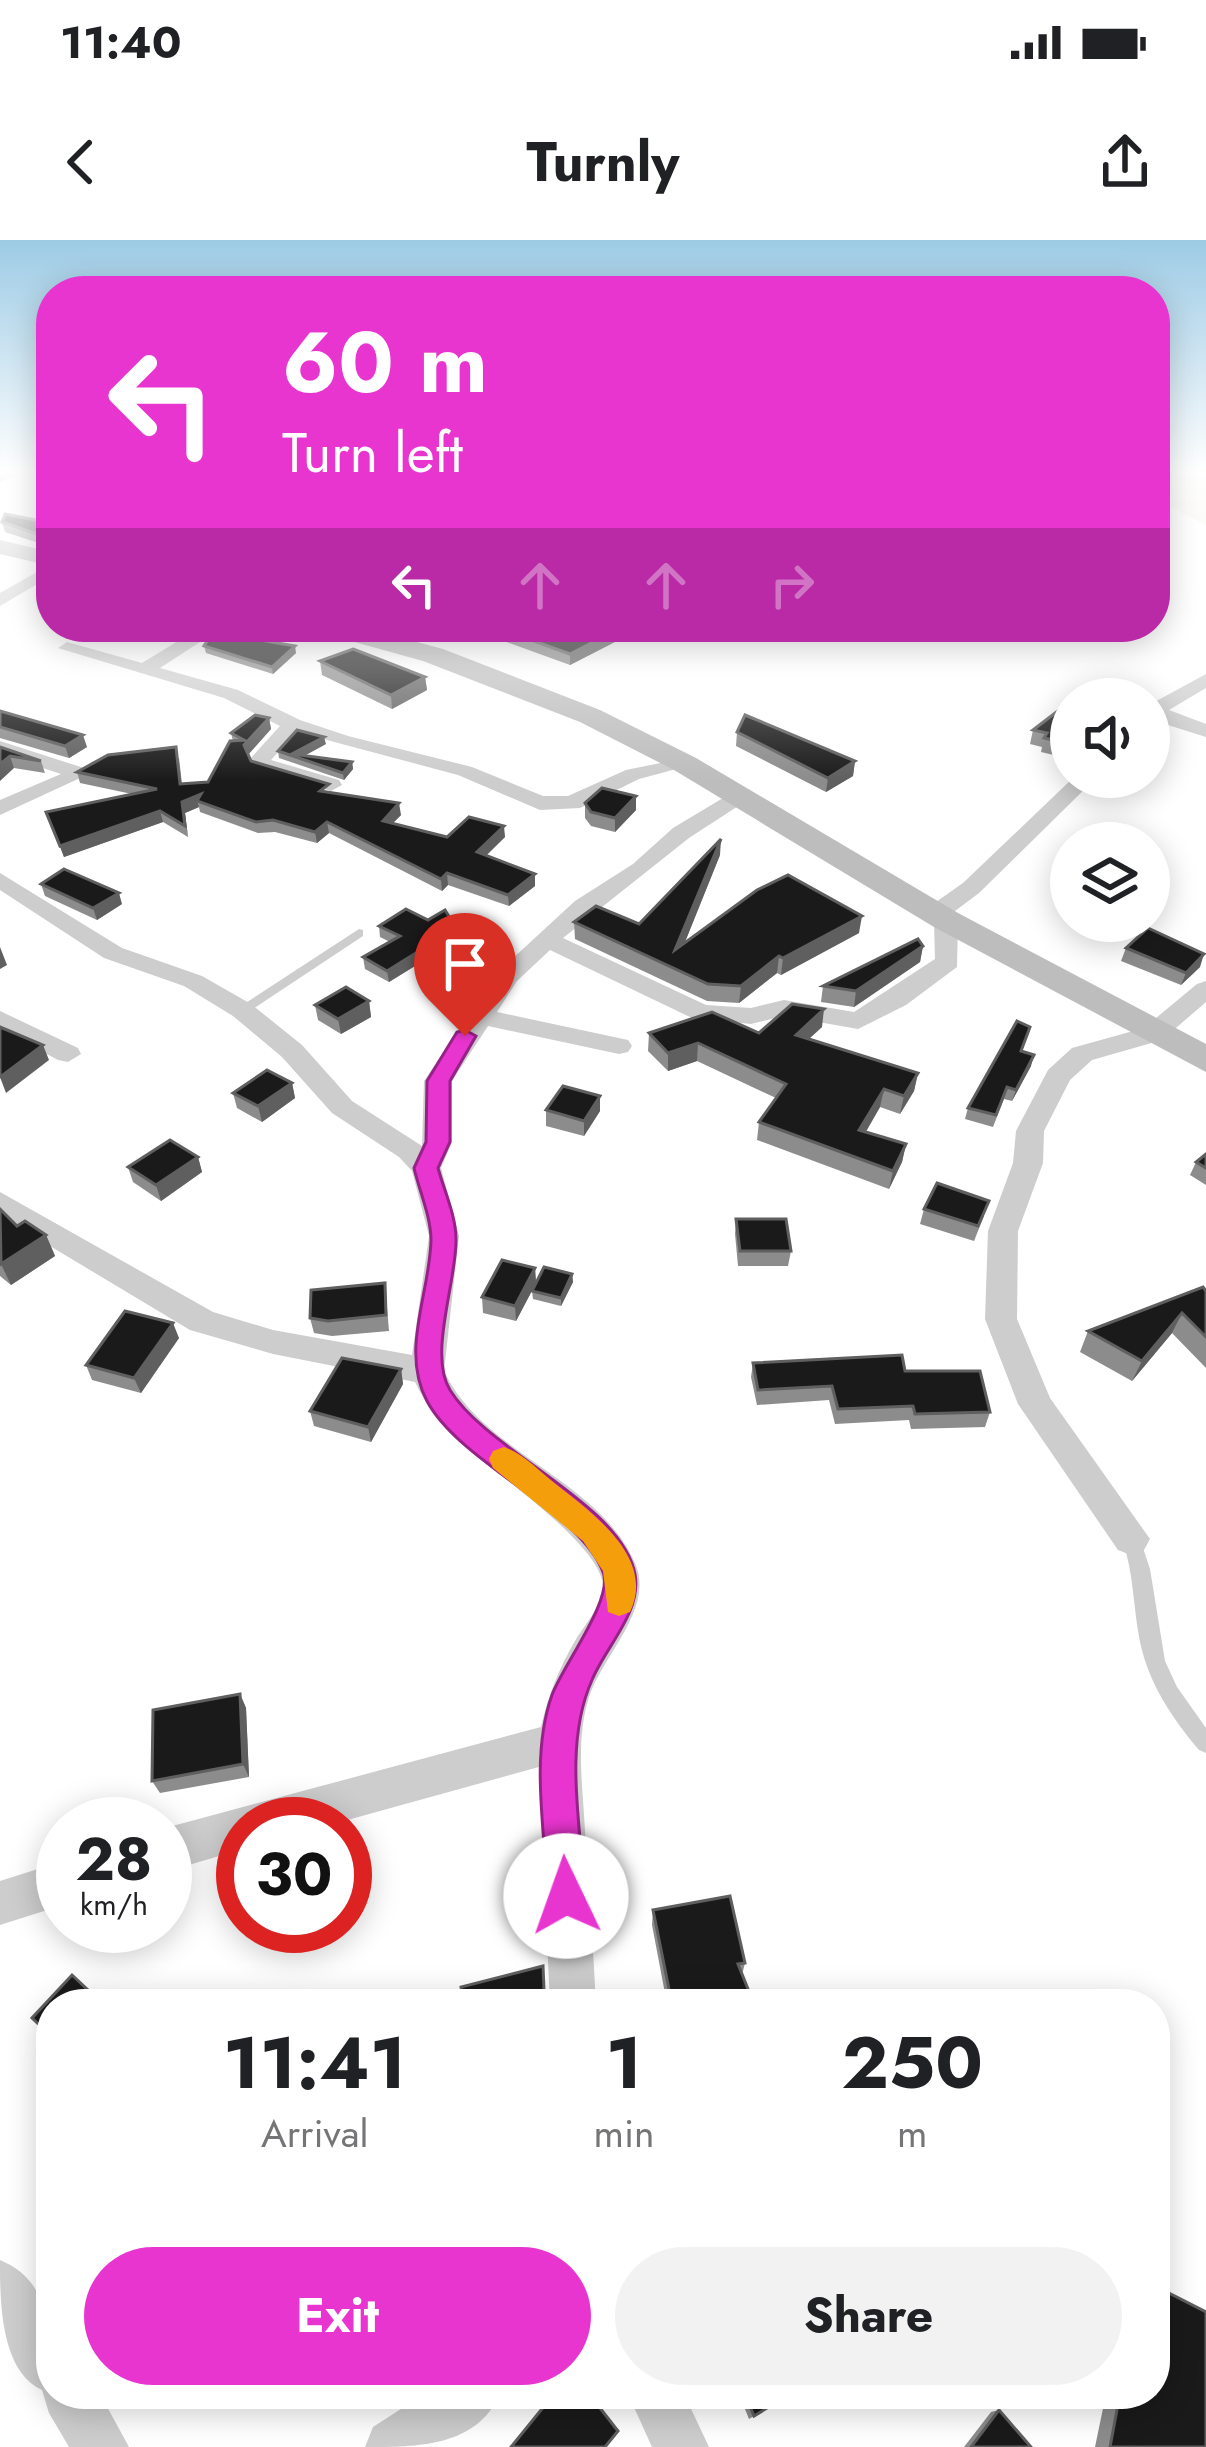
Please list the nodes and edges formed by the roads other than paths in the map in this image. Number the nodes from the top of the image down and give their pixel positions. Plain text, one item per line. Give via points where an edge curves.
1 (36, 578) edge
2 (0, 601) edge
3 (190, 642) edge
4 (386, 642) edge
5 (67, 648) dead end
6 (144, 670) junction
7 (1206, 680) edge
8 (1170, 700) edge
9 (1170, 718) edge
10 (293, 724) junction
11 (1206, 731) edge
12 (0, 747) edge
13 (686, 764) junction
14 (331, 784) edge
15 (741, 797) junction
16 (1064, 798) edge
17 (0, 808) edge
18 (4, 892) edge
19 (940, 917) junction
20 (359, 933) dead end
21 (544, 938) junction
22 (1206, 989) edge
23 (242, 1010) junction
24 (478, 1016) junction
25 (0, 1019) edge
26 (1153, 1034) junction
27 (619, 1046) dead end
28 (68, 1054) dead end
29 (1206, 1060) edge
30 (426, 1168) junction
31 (0, 1202) edge
32 (427, 1371) junction
33 (1131, 1538) joint
34 (559, 1742) junction
35 (1206, 1743) edge
36 (356, 1797) edge
37 (36, 1892) edge
38 (0, 1903) edge
39 (572, 1989) edge
40 (0, 2286) edge
41 (36, 2343) edge
42 (77, 2409) edge
43 (450, 2409) edge
44 (663, 2409) edge
45 (101, 2447) edge
46 (393, 2447) edge
47 (681, 2447) edge

1 - 2 street
3 - 6 street
4 - 13 main road via 523,687
5 - 6 street
6 - 10 street via 231,694
7 - 8 street
9 - 11 street
10 - 13 street via 464,771 540,803 572,803 633,774
10 - 14 street via 260,764
12 - 17 street via 80,773
13 - 15 main road
15 - 19 main road
15 - 21 street
16 - 19 street
18 - 23 street via 113,953 193,980
19 - 21 street via 948,962 858,1021 784,1008 751,1016 701,1012
19 - 26 main road
20 - 23 lane
21 - 24 street
22 - 26 street
23 - 30 street via 342,1107
24 - 27 street
24 - 30 street via 438,1081 438,1142
25 - 28 street
26 - 29 main road
26 - 33 street via 1082,1054 1058,1076 1030,1130 1028,1163 1003,1231 1001,1319 1035,1404
30 - 32 street via 444,1236
31 - 32 street via 202,1321
32 - 34 street via 466,1427 567,1508 619,1568 622,1595 580,1669
33 - 35 lane via 1144,1570 1155,1663
34 - 36 street
34 - 39 street
37 - 38 street
40 - 41 street
42 - 45 street
43 - 46 street
44 - 47 street

